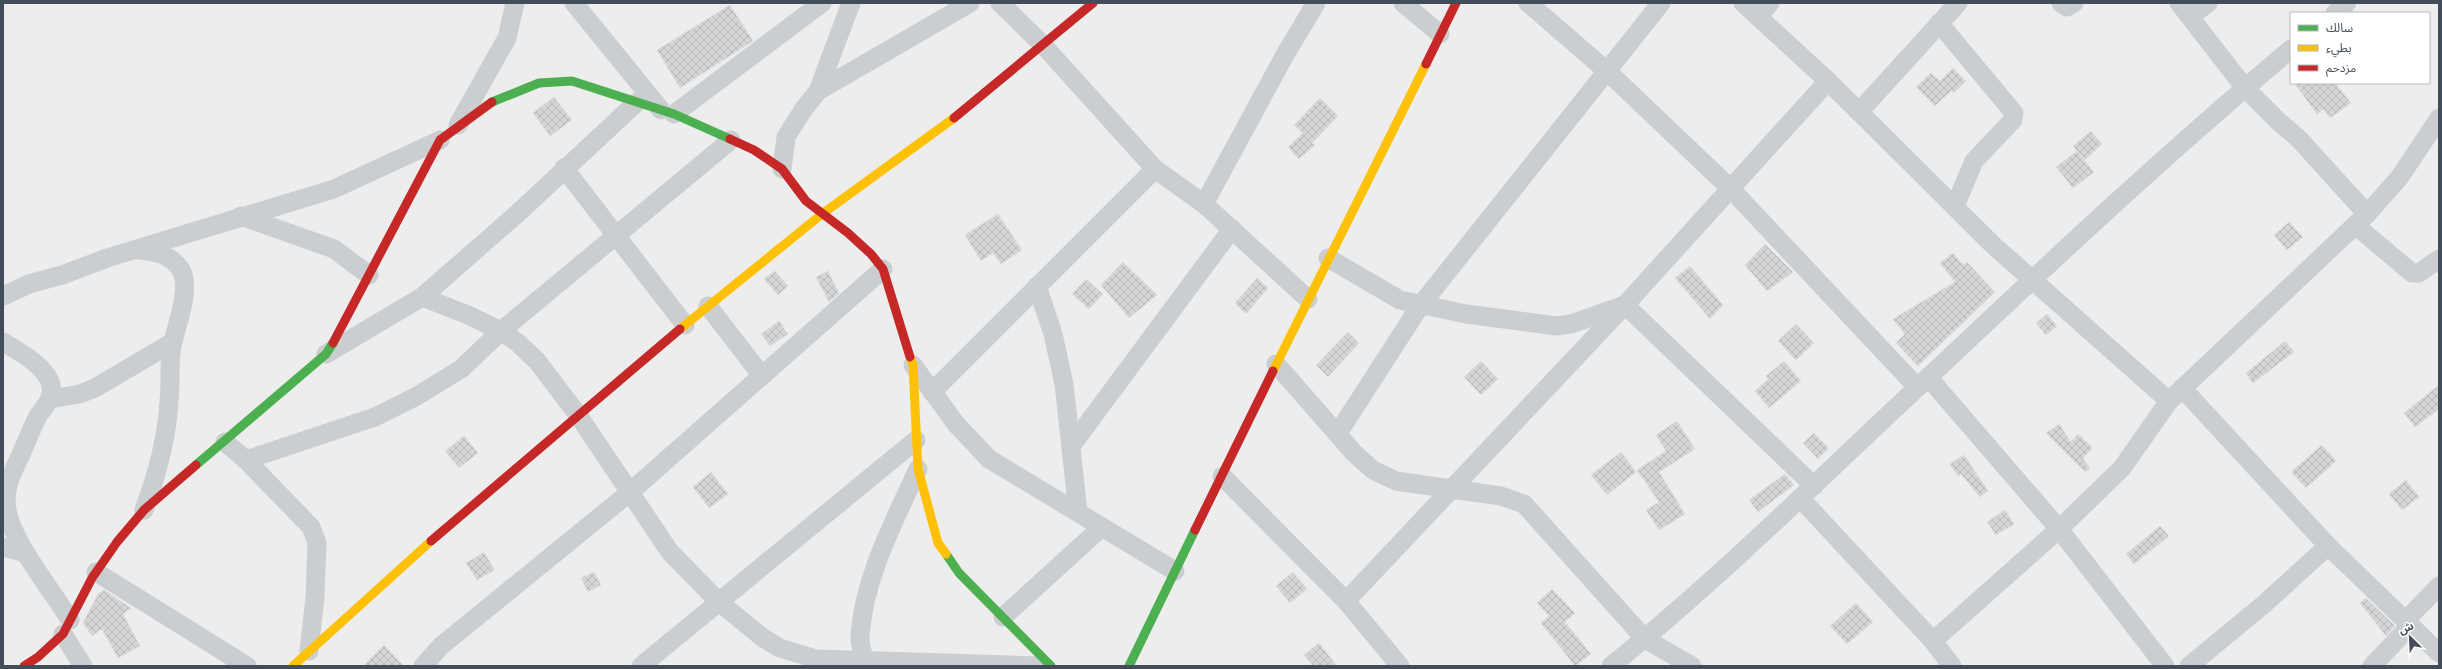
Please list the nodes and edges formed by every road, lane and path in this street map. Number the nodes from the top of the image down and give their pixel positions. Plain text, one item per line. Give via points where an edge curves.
1 (515, 3) edge
2 (574, 3) edge
3 (822, 3) edge
4 (851, 3) edge
5 (970, 3) edge
6 (1000, 3) edge
7 (1093, 3) edge
8 (1316, 3) edge
9 (1403, 3) edge
10 (1456, 3) edge
11 (1528, 3) edge
12 (1661, 3) edge
13 (1743, 3) edge
14 (1770, 3) edge
15 (1958, 3) edge
16 (2061, 3) edge
17 (2074, 3) edge
18 (2208, 3) edge
19 (2347, 3) edge
20 (2185, 10) edge
21 (2336, 12) edge
22 (1758, 16) junction
23 (1939, 23) junction
24 (1440, 34) junction
25 (1043, 46) junction
26 (2290, 51) edge
27 (1608, 72) junction
28 (1828, 81) junction
29 (2245, 88) junction
30 (818, 91) junction
31 (636, 102) junction
32 (667, 112) junction
33 (1859, 112) junction
34 (2439, 118) edge
35 (458, 126) junction
36 (440, 140) junction
37 (731, 140) junction
38 (564, 168) junction
39 (782, 169) junction
40 (1155, 169) junction
41 (1730, 188) junction
42 (1204, 204) junction
43 (1955, 206) junction
44 (822, 214) junction
45 (241, 216) junction
46 (2361, 219) junction
47 (1232, 230) junction
48 (615, 237) junction
49 (137, 250) junction
50 (1328, 258) junction
51 (2439, 259) edge
52 (882, 269) junction
53 (369, 275) junction
54 (2031, 280) junction
55 (1037, 286) junction
56 (3, 296) edge
57 (422, 297) junction
58 (1308, 299) junction
59 (1625, 305) junction
60 (708, 306) junction
61 (1420, 306) junction
62 (685, 325) junction
63 (501, 331) junction
64 (3, 342) edge
65 (173, 342) junction
66 (326, 354) junction
67 (1276, 364) junction
68 (913, 365) junction
69 (762, 376) junction
70 (1923, 382) junction
71 (2182, 388) junction
72 (932, 392) junction
73 (50, 399) junction
74 (2169, 401) junction
75 (578, 415) junction
76 (1338, 433) junction
77 (916, 440) junction
78 (225, 442) junction
79 (1071, 446) junction
80 (246, 460) junction
81 (918, 468) junction
82 (1222, 476) junction
83 (1450, 488) junction
84 (1807, 492) junction
85 (629, 493) junction
86 (144, 510) junction
87 (1078, 512) junction
88 (1102, 527) junction
89 (2059, 529) junction
90 (2328, 546) junction
91 (3, 547) edge
92 (26, 553) junction
93 (1175, 571) junction
94 (96, 572) junction
95 (2439, 586) edge
96 (1346, 600) junction
97 (719, 602) junction
98 (1003, 617) junction
99 (2408, 623) junction
100 (66, 627) junction
101 (1645, 638) junction
102 (1933, 641) junction
103 (309, 651) junction
104 (2439, 653) edge
105 (816, 659) junction
106 (865, 662) edge
107 (24, 666) edge
108 (83, 666) edge
109 (247, 666) edge
110 (293, 666) edge
111 (423, 666) edge
112 (641, 666) edge
113 (792, 666) edge
114 (1038, 666) edge
115 (1051, 666) edge
116 (1129, 666) edge
117 (1400, 666) edge
118 (1611, 666) edge
119 (1692, 666) edge
120 (1952, 666) edge
121 (2165, 666) edge
122 (2189, 666) edge
123 (2372, 666) edge

1 - 35 street via 507,38
2 - 32 street
3 - 32 street
4 - 30 street
5 - 30 street
6 - 25 street
7 - 25 street
8 - 42 street
9 - 24 street
10 - 24 street
11 - 27 street
12 - 27 street
13 - 22 street
14 - 22 street
15 - 23 street
16 - 17 street via 2067,7
18 - 20 street
19 - 21 street
20 - 29 street
22 - 28 street
23 - 33 street
23 - 43 street via 2014,113 2013,120 1974,161
24 - 50 street
25 - 40 street
25 - 44 street via 952,120
26 - 29 street
27 - 41 street
27 - 61 street
28 - 33 street
28 - 41 street
29 - 46 street via 2278,122 2299,139
29 - 54 street
30 - 39 street via 786,137
31 - 32 street
31 - 35 street via 572,81 539,83 508,94 483,107
31 - 38 street
32 - 37 street
33 - 43 street
34 - 46 street via 2399,178
35 - 36 street
36 - 45 street via 334,189
36 - 53 street
37 - 39 street via 754,150
37 - 48 street
38 - 48 street
38 - 57 street via 518,213
39 - 44 street via 806,201
40 - 42 street
40 - 55 street
41 - 59 street
41 - 70 street
42 - 47 street
43 - 54 street
44 - 52 street via 871,254
44 - 60 street
45 - 49 street
45 - 53 street via 334,249
46 - 51 street via 2412,273 2419,273
46 - 71 street
47 - 58 street
47 - 79 street
48 - 62 street
48 - 63 street
49 - 56 street via 29,284
49 - 65 street via 152,251 166,256 182,272 185,291
50 - 58 street
50 - 61 street via 1400,300
52 - 68 street
52 - 69 street
53 - 66 street via 343,327
54 - 70 street
54 - 74 street
55 - 72 street
55 - 79 street via 1064,384
57 - 63 street
57 - 66 street
58 - 67 street
59 - 61 street via 1571,324 1557,326
59 - 83 street
59 - 84 street
60 - 62 street
60 - 69 street
61 - 76 street
62 - 75 street
63 - 75 street via 537,361
63 - 80 street via 461,369 417,396 375,417
64 - 73 street via 38,364 50,385
65 - 73 street via 95,388 80,394
65 - 86 street via 169,402 162,448 155,482
66 - 78 street
67 - 76 street
67 - 82 street
68 - 72 street
68 - 77 street
69 - 85 street
70 - 84 street
70 - 89 street
71 - 74 street
71 - 90 street
72 - 87 street via 956,424 989,459
73 - 92 street via 33,426 6,491 12,529
74 - 89 street via 2122,468
75 - 85 street
75 - 103 street via 454,520
76 - 83 street via 1354,453 1373,470 1396,481
77 - 81 street
77 - 97 street
78 - 80 street
78 - 86 street
79 - 87 street
80 - 103 street via 311,527 317,543 316,597
81 - 98 street via 938,543 959,573
81 - 106 street via 875,566 868,589 859,639
82 - 93 street
82 - 96 street
83 - 96 street
83 - 101 street via 1501,496 1524,504
84 - 101 street
84 - 102 street
85 - 97 street via 670,552
85 - 111 street via 441,646
86 - 94 street
87 - 88 street
88 - 93 street
88 - 98 street
89 - 102 street
89 - 121 street
90 - 99 street
90 - 122 street via 2263,605
91 - 92 street
92 - 100 street
93 - 116 street
94 - 100 street
94 - 109 street
95 - 99 street
96 - 117 street
97 - 105 street via 763,638 780,648
97 - 112 street
98 - 115 street
99 - 104 street
99 - 123 street
100 - 107 street via 38,657
100 - 108 street
101 - 118 street
101 - 119 street
102 - 120 street
103 - 110 street
105 - 106 street
105 - 113 street
106 - 114 street

